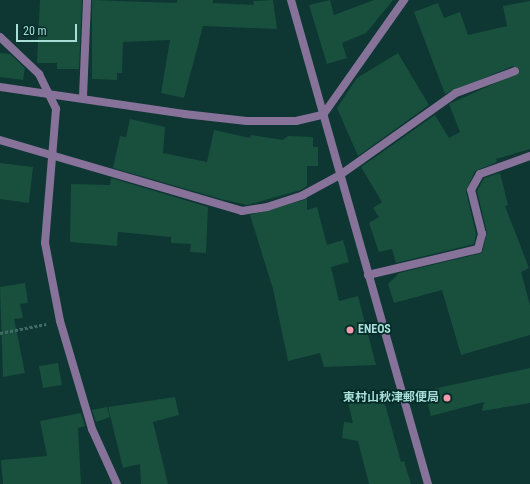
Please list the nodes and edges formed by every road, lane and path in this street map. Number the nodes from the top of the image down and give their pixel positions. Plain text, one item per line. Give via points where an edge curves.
1 (87, 0) edge
2 (290, 0) edge
3 (404, 0) edge
4 (0, 37) edge
5 (515, 71) dead end
6 (0, 87) edge
7 (52, 94) junction
8 (83, 97) junction
9 (323, 115) junction
10 (0, 140) edge
11 (51, 155) junction
12 (530, 156) edge
13 (340, 175) junction
14 (368, 275) junction
15 (60, 321) junction
16 (0, 333) edge
17 (117, 484) edge
18 (428, 484) edge

1 - 8 street
2 - 9 street
3 - 9 street
4 - 7 street via 22,54
5 - 13 street via 456,94
6 - 7 street
7 - 8 street
7 - 11 street via 56,109
8 - 9 street via 247,121 296,121
9 - 13 street
10 - 11 street
11 - 13 street via 242,211 303,196
11 - 15 street via 46,242
12 - 14 street via 480,174 471,190 482,234 478,249
13 - 14 street
14 - 18 street
15 - 16 path
15 - 17 street via 92,429

